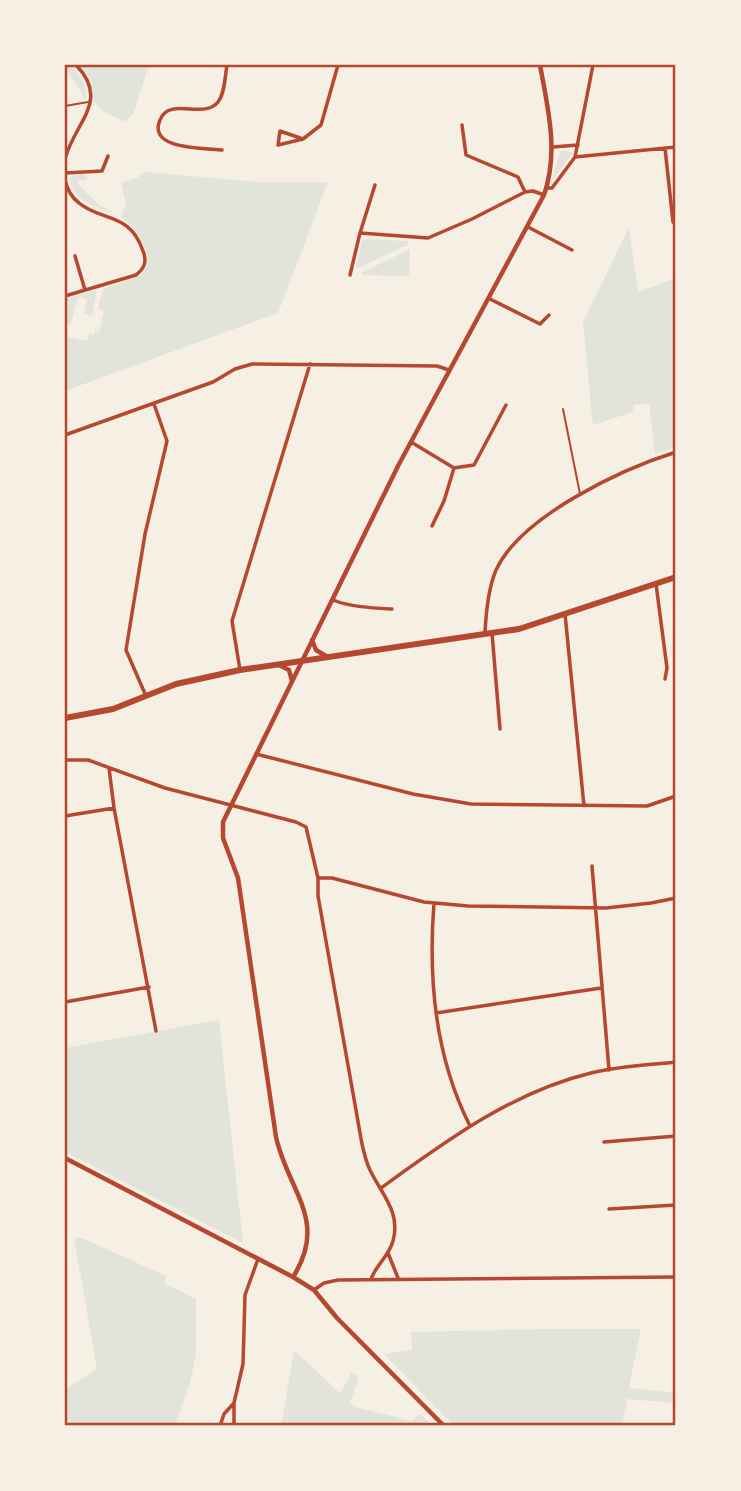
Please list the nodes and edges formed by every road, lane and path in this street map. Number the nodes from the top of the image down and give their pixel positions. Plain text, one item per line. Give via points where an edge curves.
1 (76, 65) edge
2 (227, 65) edge
3 (338, 65) edge
4 (540, 65) edge
5 (593, 65) edge
6 (91, 103) junction
7 (65, 106) edge
8 (462, 125) dead end
9 (303, 139) junction
10 (215, 140) dead end
11 (578, 145) junction
12 (552, 147) junction
13 (676, 147) edge
14 (665, 148) junction
15 (215, 149) junction
16 (222, 150) dead end
17 (108, 156) dead end
18 (576, 157) junction
19 (65, 159) edge
20 (65, 173) edge
21 (65, 180) edge
22 (375, 185) dead end
23 (546, 188) junction
24 (525, 192) junction
25 (544, 195) junction
26 (673, 222) dead end
27 (527, 227) junction
28 (360, 233) junction
29 (572, 250) dead end
30 (75, 256) dead end
31 (350, 275) dead end
32 (85, 290) junction
33 (65, 296) edge
34 (488, 298) junction
35 (549, 315) dead end
36 (310, 364) junction
37 (449, 370) junction
38 (153, 404) junction
39 (506, 405) dead end
40 (563, 409) dead end
41 (65, 435) edge
42 (410, 442) junction
43 (676, 452) edge
44 (453, 468) junction
45 (581, 495) junction
46 (432, 526) dead end
47 (676, 577) edge
48 (656, 584) junction
49 (332, 600) junction
50 (392, 609) dead end
51 (565, 614) junction
52 (488, 634) junction
53 (312, 639) junction
54 (327, 657) junction
55 (303, 660) junction
56 (275, 664) junction
57 (240, 670) junction
58 (665, 679) dead end
59 (292, 682) junction
60 (146, 696) junction
61 (65, 718) edge
62 (500, 729) dead end
63 (256, 754) junction
64 (65, 760) edge
65 (109, 767) junction
66 (676, 796) edge
67 (230, 805) junction
68 (584, 806) junction
69 (114, 808) junction
70 (65, 816) edge
71 (592, 866) dead end
72 (318, 878) junction
73 (676, 898) edge
74 (434, 903) junction
75 (595, 908) junction
76 (149, 987) junction
77 (601, 988) junction
78 (65, 1002) edge
79 (436, 1013) junction
80 (156, 1031) dead end
81 (676, 1062) edge
82 (609, 1070) junction
83 (470, 1126) junction
84 (676, 1136) edge
85 (604, 1142) dead end
86 (65, 1158) edge
87 (381, 1188) junction
88 (676, 1205) edge
89 (609, 1209) dead end
90 (388, 1253) junction
91 (258, 1259) junction
92 (293, 1277) junction
93 (676, 1277) edge
94 (398, 1278) junction
95 (371, 1279) junction
96 (314, 1290) junction
97 (234, 1403) junction
98 (220, 1426) edge
99 (234, 1426) edge
100 (444, 1426) edge

1 - 6 street via 89,83
2 - 15 street via 217,103 170,110 159,122 159,135 165,141
3 - 9 street via 321,125
4 - 12 street
5 - 11 street
6 - 7 lane
6 - 19 street
8 - 24 street via 466,155 518,177
9 - 9 street via 290,142 278,145 280,131
10 - 15 street
11 - 12 street
11 - 18 street
12 - 23 street
13 - 14 street
14 - 18 street
14 - 26 street
15 - 16 street
17 - 20 street via 102,171
18 - 23 street via 552,188
21 - 32 street via 80,204 132,231 145,255 144,268 136,275
22 - 28 street
23 - 25 street
24 - 25 street
24 - 28 street via 428,238
25 - 27 street
27 - 29 street
27 - 34 street
28 - 31 street
30 - 32 street
32 - 33 street
34 - 35 street via 540,324
34 - 37 street
36 - 37 street
36 - 38 street via 252,364
36 - 57 street via 232,621
37 - 42 street
38 - 41 street
38 - 60 street via 167,441 145,534 126,650
39 - 44 street via 474,466
40 - 45 lane
42 - 44 street
42 - 49 street
43 - 45 street
44 - 46 street
45 - 52 street via 530,527 500,562 491,584
47 - 48 highway
48 - 51 highway
48 - 58 street
49 - 50 street via 347,606
49 - 53 street
51 - 52 highway
51 - 68 street
52 - 54 highway
52 - 62 street
53 - 54 street via 316,650
53 - 55 street
54 - 55 highway
55 - 56 highway
55 - 59 street
56 - 57 highway
56 - 59 street via 289,670
57 - 60 highway via 182,682
59 - 63 street
60 - 61 highway
63 - 67 street
63 - 68 street via 449,802
64 - 65 street via 83,759
65 - 67 street
65 - 69 street
66 - 68 street via 647,806
67 - 72 street via 304,825
67 - 92 street via 223,838 238,878 276,1137 309,1230
69 - 70 street
69 - 76 street
71 - 75 street
72 - 74 street
72 - 87 street via 362,1144
73 - 75 street
74 - 75 street
74 - 79 street
75 - 77 street
76 - 78 street
76 - 80 street
77 - 79 street
77 - 82 street
79 - 83 street via 450,1074
81 - 82 street
82 - 83 street via 529,1094
83 - 87 street
84 - 85 street
86 - 91 street
87 - 90 street via 395,1219
88 - 89 street
90 - 94 street
90 - 95 street
91 - 92 street
91 - 97 street via 245,1294 243,1364
92 - 96 street
93 - 94 street
94 - 95 street
95 - 96 street via 332,1280
96 - 100 street
97 - 98 street
97 - 99 street

